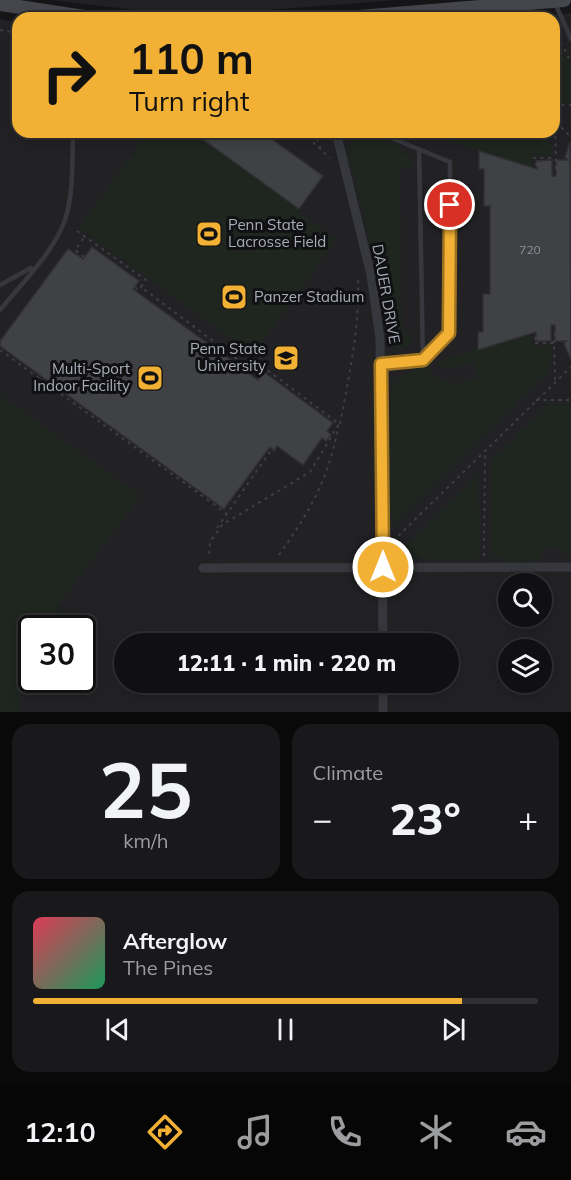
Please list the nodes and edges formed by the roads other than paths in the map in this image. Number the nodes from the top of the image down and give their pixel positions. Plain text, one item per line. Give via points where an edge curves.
1 (564, 0) edge
2 (554, 1) edge
3 (0, 4) edge
4 (445, 5) edge
5 (49, 12) edge
6 (392, 12) edge
7 (560, 14) edge
8 (571, 39) edge
9 (73, 138) edge
10 (337, 138) edge
11 (392, 138) edge
12 (419, 149) junction
13 (36, 265) junction
14 (0, 285) edge
15 (0, 310) edge
16 (423, 360) junction
17 (381, 364) junction
18 (383, 567) junction
19 (571, 567) edge
20 (203, 568) dead end
21 (383, 633) edge
22 (383, 693) edge
23 (383, 712) edge

1 - 2 main road
2 - 4 main road
3 - 5 main road
4 - 6 main road
7 - 8 lane
9 - 13 lane via 71,188 65,219
10 - 17 street, DAUER DRIVE via 371,275
11 - 12 lane
12 - 16 lane
12 - 16 lane via 450,162 449,333
13 - 14 lane
13 - 15 lane
16 - 17 lane
17 - 18 street, DAUER DRIVE
18 - 19 street
18 - 20 street
18 - 21 street, DAUER DRIVE
22 - 23 street

